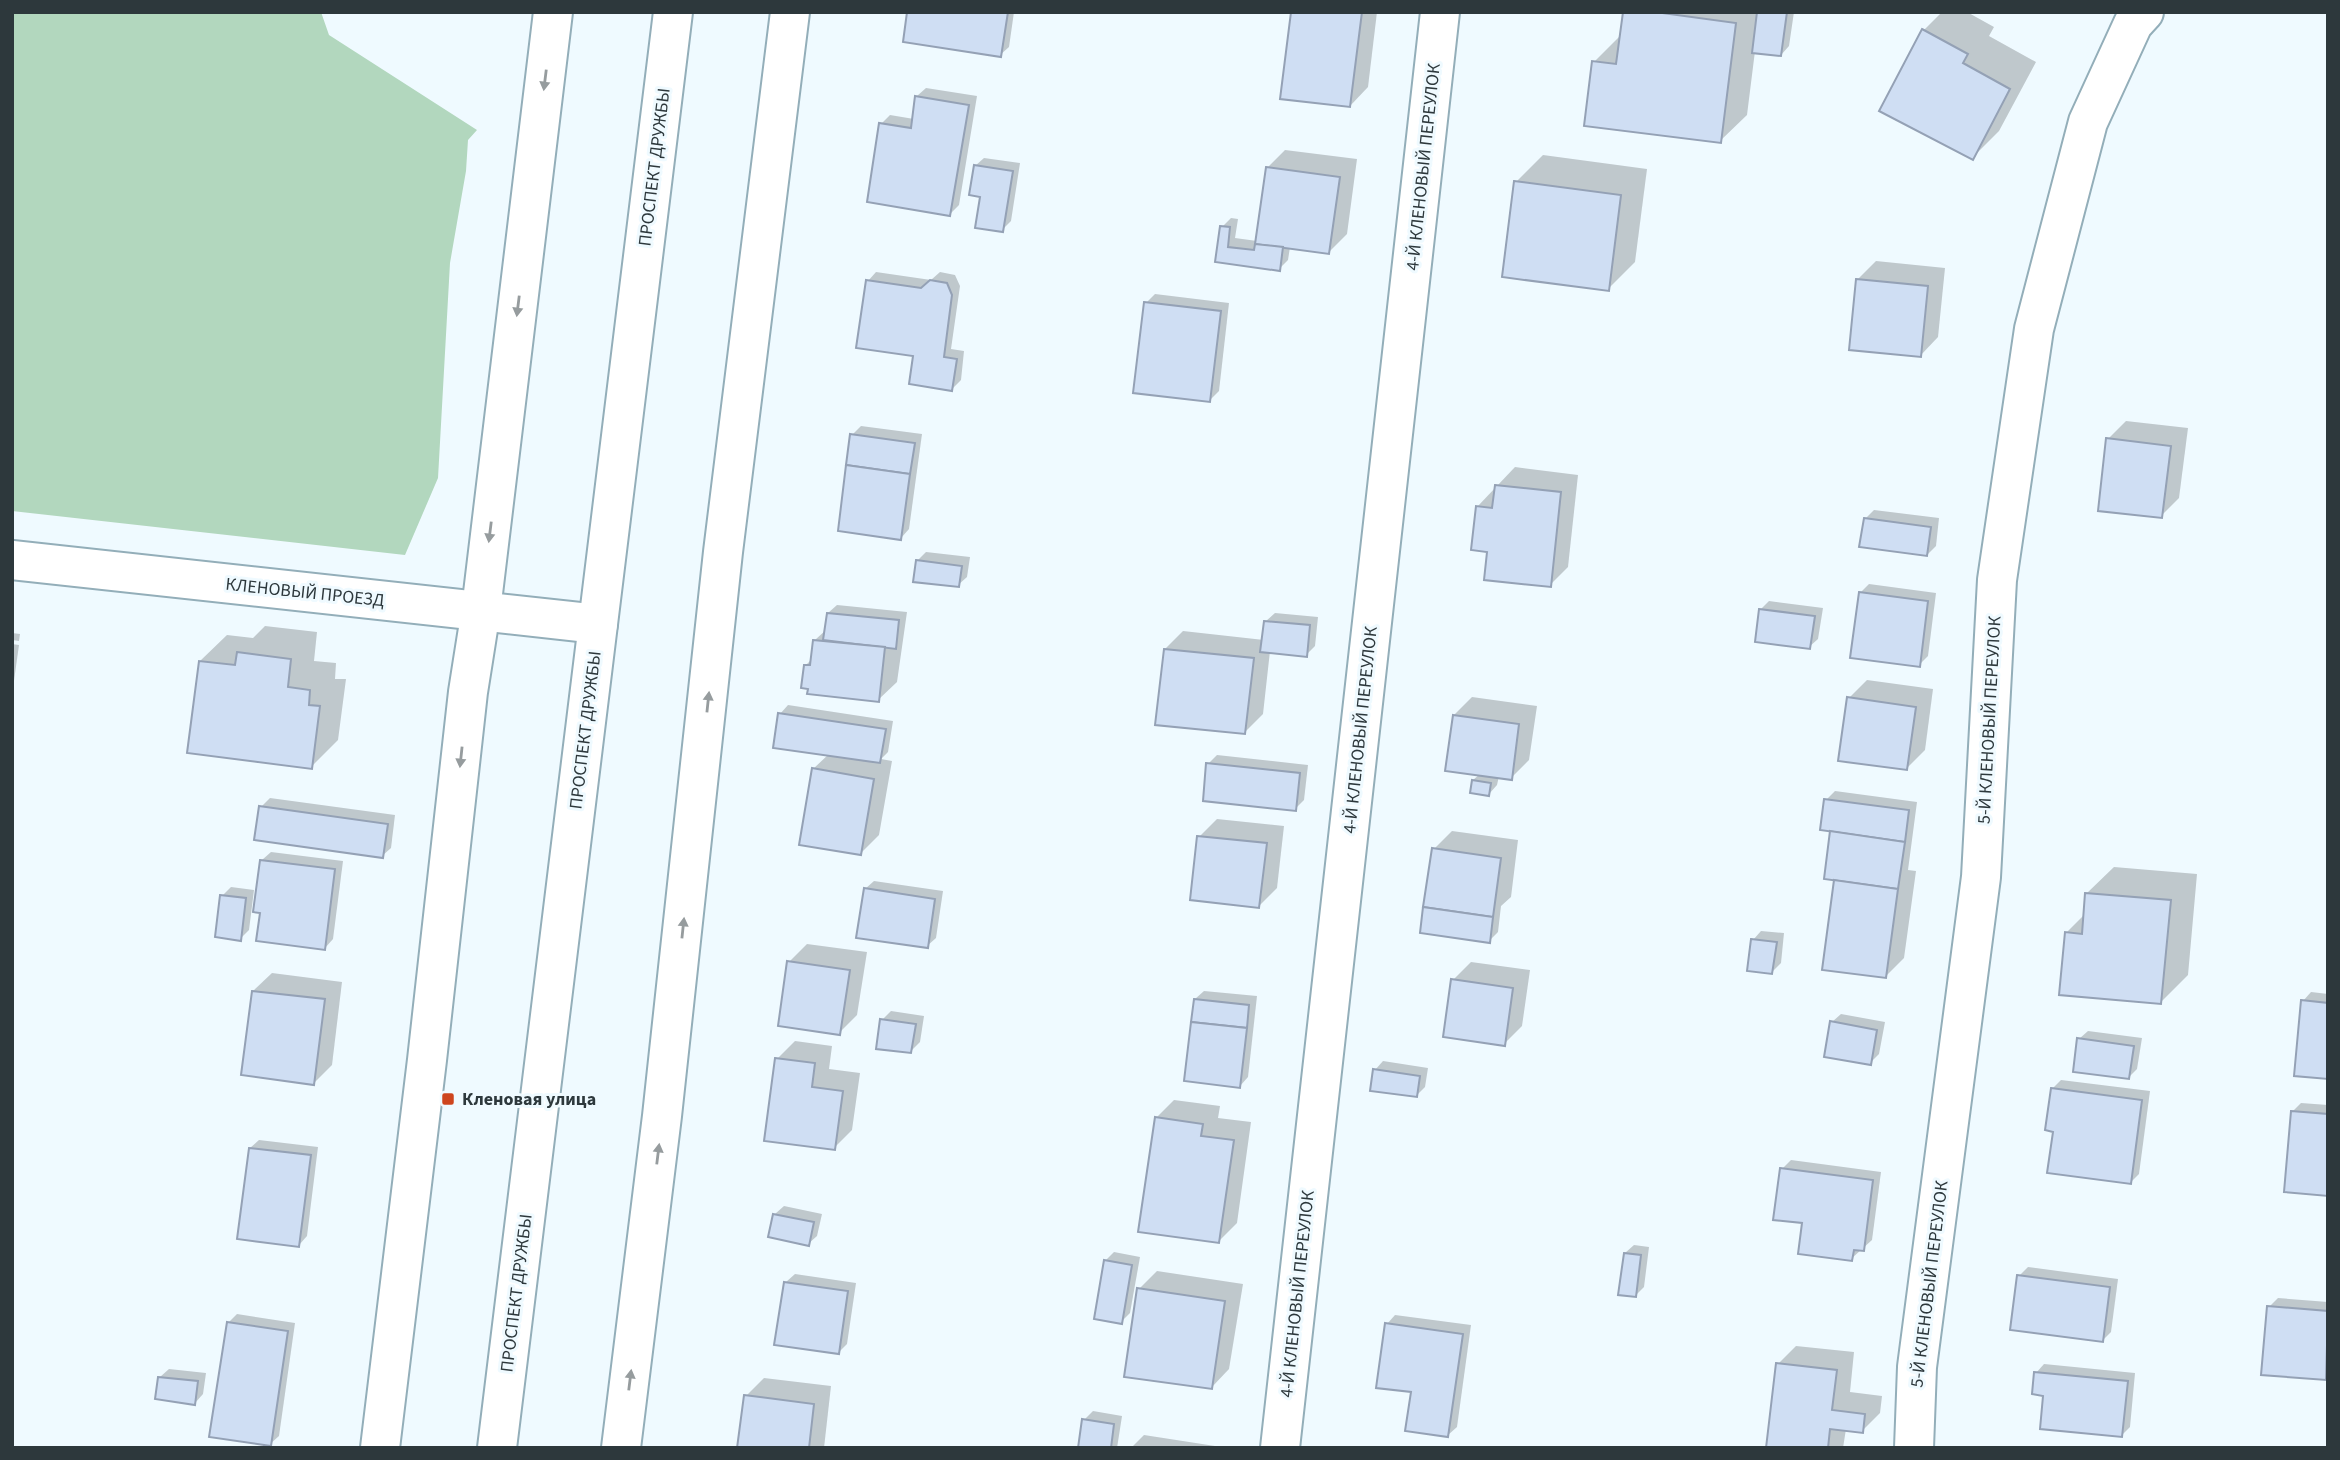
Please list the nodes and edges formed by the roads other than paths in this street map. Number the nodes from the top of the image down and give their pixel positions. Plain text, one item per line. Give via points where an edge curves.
1 (553, 12) edge
2 (673, 12) edge
3 (790, 12) edge
4 (1440, 12) edge
5 (2144, 12) edge
6 (12, 560) edge
7 (481, 610) junction
8 (598, 624) junction
9 (380, 1448) edge
10 (497, 1448) edge
11 (621, 1448) edge
12 (1280, 1448) edge
13 (1914, 1448) edge

1 -> 7 street
2 - 8 street, ПРОСПЕКТ ДРУЖБЫ
11 -> 3 street
4 - 12 street, 4-Й КЛЕНОВЫЙ ПЕРЕУЛОК
5 - 13 street, 5-Й КЛЕНОВЫЙ ПЕРЕУЛОК via 2133,24 2088,122 2034,329 1997,580 1981,877 1917,1367
6 - 7 street, КЛЕНОВЫЙ ПРОЕЗД
7 - 8 street, КЛЕНОВЫЙ ПРОЕЗД
7 -> 9 street
8 - 10 street, ПРОСПЕКТ ДРУЖБЫ

